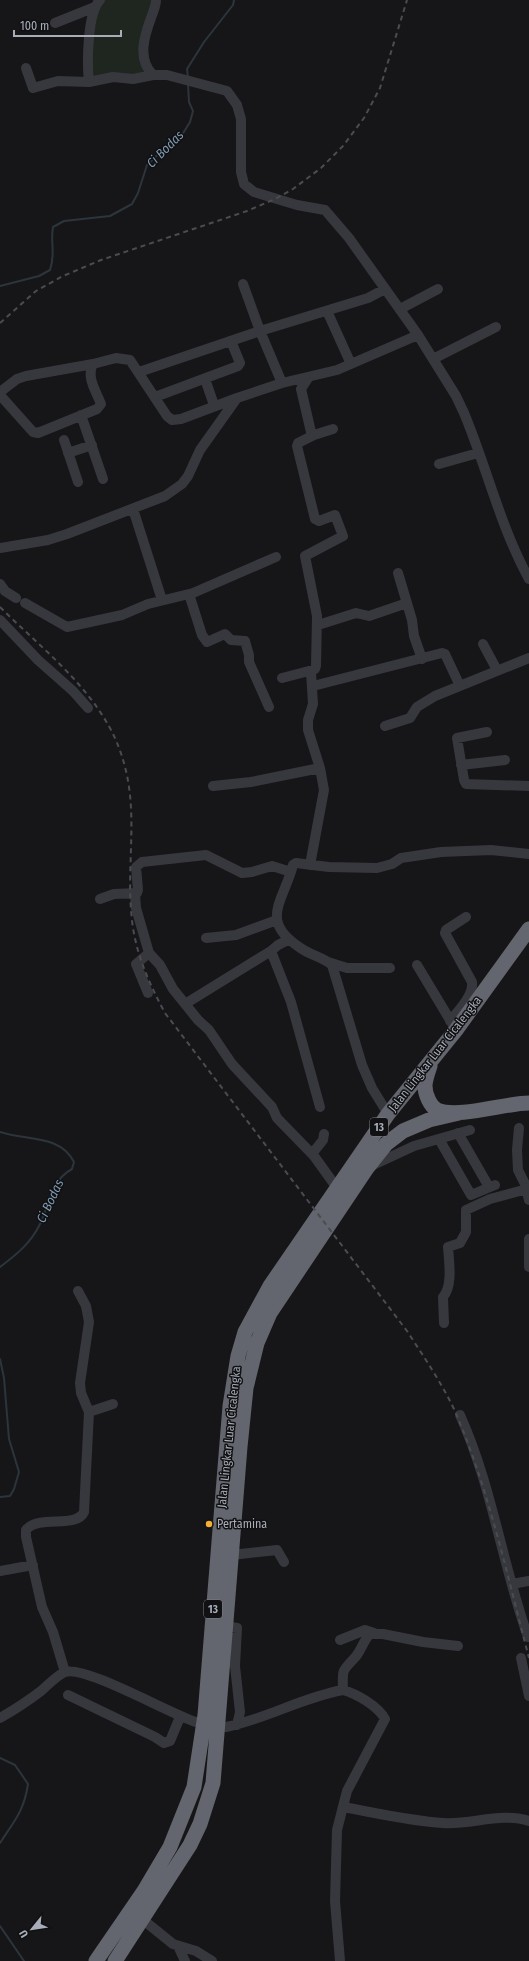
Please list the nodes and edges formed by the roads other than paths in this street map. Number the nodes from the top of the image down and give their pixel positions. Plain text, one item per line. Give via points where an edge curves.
1 (156, 0) edge
2 (97, 3) edge
3 (55, 23) dead end
4 (26, 68) dead end
5 (153, 75) junction
6 (89, 82) junction
7 (243, 284) dead end
8 (385, 289) junction
9 (438, 290) dead end
10 (400, 309) junction
11 (327, 311) junction
12 (496, 327) dead end
13 (260, 331) junction
14 (418, 335) junction
15 (231, 341) junction
16 (433, 359) junction
17 (93, 364) junction
18 (351, 364) junction
19 (139, 372) junction
20 (308, 378) junction
21 (205, 379) junction
22 (282, 383) junction
23 (0, 392) edge
24 (0, 395) edge
25 (155, 397) junction
26 (237, 398) junction
27 (214, 405) junction
28 (81, 416) junction
29 (333, 429) dead end
30 (314, 435) junction
31 (64, 440) dead end
32 (92, 445) junction
33 (478, 452) junction
34 (68, 453) junction
35 (439, 464) dead end
36 (104, 479) dead end
37 (78, 482) dead end
38 (133, 509) junction
39 (0, 548) edge
40 (276, 557) dead end
41 (398, 573) dead end
42 (529, 579) edge
43 (0, 584) edge
44 (189, 594) junction
45 (162, 600) junction
46 (407, 603) junction
47 (0, 620) edge
48 (318, 625) junction
49 (483, 644) dead end
50 (529, 658) edge
51 (422, 659) junction
52 (497, 670) junction
53 (309, 671) junction
54 (282, 678) dead end
55 (313, 686) junction
56 (460, 686) junction
57 (88, 708) dead end
58 (269, 708) dead end
59 (385, 726) dead end
60 (487, 732) dead end
61 (505, 760) dead end
62 (461, 765) junction
63 (320, 768) junction
64 (213, 786) dead end
65 (529, 786) edge
66 (529, 854) edge
67 (310, 865) junction
68 (291, 872) junction
69 (135, 894) junction
70 (100, 899) dead end
71 (466, 917) dead end
72 (277, 920) junction
73 (529, 929) edge
74 (206, 938) dead end
75 (288, 940) junction
76 (271, 952) junction
77 (149, 953) junction
78 (328, 962) junction
79 (417, 965) dead end
80 (390, 968) dead end
81 (148, 993) dead end
82 (185, 1004) junction
83 (453, 1026) junction
84 (431, 1061) junction
85 (528, 1102) edge
86 (320, 1107) dead end
87 (459, 1113) junction
88 (388, 1114) junction
89 (519, 1128) dead end
90 (470, 1130) dead end
91 (458, 1133) junction
92 (324, 1134) dead end
93 (439, 1138) junction
94 (312, 1154) junction
95 (367, 1168) junction
96 (527, 1189) junction
97 (338, 1195) junction
98 (529, 1200) edge
99 (529, 1239) edge
100 (303, 1251) junction
101 (529, 1267) edge
102 (78, 1291) dead end
103 (444, 1323) dead end
104 (113, 1404) dead end
105 (89, 1412) junction
106 (460, 1415) dead end
107 (232, 1555) junction
108 (284, 1562) dead end
109 (33, 1565) junction
110 (0, 1571) edge
111 (529, 1581) edge
112 (512, 1584) junction
113 (226, 1626) junction
114 (374, 1633) junction
115 (528, 1637) dead end
116 (340, 1640) dead end
117 (458, 1646) dead end
118 (521, 1658) dead end
119 (65, 1672) junction
120 (343, 1690) junction
121 (68, 1695) dead end
122 (529, 1696) edge
123 (180, 1717) junction
124 (0, 1718) edge
125 (196, 1722) dead end
126 (237, 1725) junction
127 (226, 1727) dead end
128 (343, 1807) junction
129 (529, 1822) edge
130 (142, 1919) junction
131 (178, 1946) junction
132 (96, 1961) edge
133 (115, 1961) edge
134 (185, 1961) edge
135 (212, 1961) edge
136 (340, 1961) edge

1 - 5 street via 144,36 143,54 144,63
2 - 3 street
2 - 6 street via 87,68
4 - 6 street via 33,88 58,81
5 - 6 street via 133,79 113,77
5 - 8 street via 175,77 227,91 237,105 241,119 241,168 244,184 254,192 297,205 325,210
7 - 13 street
8 - 10 street
8 - 11 street via 368,298
9 - 10 street
10 - 14 street
11 - 13 street
11 - 18 street
12 - 16 street
13 - 15 street
13 - 22 street
14 - 16 street
14 - 18 street
15 - 19 street
15 - 21 street via 240,365
16 - 33 street via 456,396
17 - 19 street via 116,358 128,358
17 - 23 street via 26,376 17,379
17 - 28 street via 90,378 101,404 97,409
18 - 20 street
19 - 25 street
20 - 22 street
20 - 30 street via 301,389 311,432
21 - 25 street
21 - 27 street
22 - 26 street
24 - 28 street via 35,433
25 - 27 street via 167,416 175,421
26 - 27 street
26 - 38 street via 200,450 182,484 165,496
28 - 32 street
29 - 30 street
30 - 48 street via 297,446 314,512 317,521 335,515 343,536 305,556
31 - 34 street
32 - 34 street
32 - 36 street
33 - 35 street
33 - 42 street via 514,552
34 - 37 street
38 - 39 street via 48,540
38 - 45 street
40 - 44 street
41 - 46 street
43 - 45 street via 5,591 20,601 67,627 124,614
44 - 45 street
44 - 58 street via 202,636 207,642 225,634 231,640 245,641 249,662
46 - 48 street via 369,616 356,613
46 - 51 street
47 - 57 street
48 - 53 street via 316,666
49 - 52 street
50 - 52 street
51 - 55 street
51 - 56 street via 445,654
52 - 56 street
53 - 54 street
53 - 55 street
55 - 63 street via 313,704 308,730
56 - 59 street via 425,701 414,710 410,718
60 - 62 street via 457,738
61 - 62 street
62 - 65 street via 466,784
63 - 64 street via 251,782
63 - 67 street via 324,790
66 - 67 street via 483,850 442,852 401,858 378,868
67 - 68 street via 295,864
68 - 69 street via 272,866 242,873 206,855 142,862 136,867 138,890
68 - 72 street via 276,908
69 - 70 street via 114,894
69 - 77 street via 136,908
71 - 83 street via 445,933 473,986
72 - 74 street via 236,935
72 - 75 street via 281,932
73 - 83 highway, Jalan Lingkar Luar Cicalengka / 13
75 - 76 street
75 - 78 street
76 - 82 street
76 - 86 street via 291,1002
77 - 81 street via 136,964
77 - 82 street via 160,965 166,979
78 - 80 street via 347,968
78 - 88 street via 333,969 362,1065
79 - 83 street
82 - 94 street via 209,1030 232,1064 272,1107 277,1118
83 - 84 highway, Jalan Lingkar Luar Cicalengka / 13
84 - 87 highway via 424,1084 425,1094 438,1110
84 - 88 highway, Jalan Lingkar Luar Cicalengka / 13
85 - 87 highway, 13
87 - 95 highway, Jalan Lingkar Luar Cicalengka / 13 via 429,1120 403,1131 386,1144
88 - 97 highway, Jalan Lingkar Luar Cicalengka / 13
89 - 96 street via 518,1170
90 - 91 street
91 - 93 street
91 - 93 street via 492,1186 471,1195
92 - 94 street via 323,1140
93 - 95 street via 414,1146
94 - 97 street
95 - 97 highway, Jalan Lingkar Luar Cicalengka / 13
96 - 98 street
96 - 103 street via 490,1199 466,1210 466,1232 460,1243 448,1248 449,1274 447,1293 443,1297
97 - 100 highway, Jalan Lingkar Luar Cicalengka / 13
99 - 101 street
100 - 107 highway, Jalan Lingkar Luar Cicalengka / 13 via 270,1313 258,1343 246,1388
100 - 132 highway, Jalan Lingkar Luar Cicalengka / 13 via 270,1286 245,1332 238,1356 230,1406 205,1714 194,1787 170,1847 144,1891
102 - 105 street via 88,1315 80,1388
104 - 105 street
105 - 109 street via 84,1512 75,1519 35,1523 26,1530
106 - 112 street via 481,1472
107 - 108 street via 277,1550
107 - 113 highway, Jalan Lingkar Luar Cicalengka / 13
109 - 110 street
109 - 119 street via 42,1607 53,1632
111 - 112 street
112 - 115 street
113 - 126 street via 237,1628 235,1666 240,1712
113 - 130 highway, Jalan Lingkar Luar Cicalengka / 13 via 213,1783 200,1824 190,1845
114 - 116 street via 365,1630
114 - 117 street
114 - 120 street via 366,1638 357,1655 344,1668
118 - 122 street
119 - 123 street via 75,1671 111,1683
119 - 124 street
120 - 126 street via 286,1706
120 - 128 street via 368,1703 385,1719 353,1778
121 - 123 street via 164,1743 170,1741
123 - 125 street
126 - 127 street
128 - 129 street via 442,1823 495,1819 520,1819
128 - 136 street via 335,1845 335,1901
130 - 131 street
130 - 133 highway, Jalan Lingkar Luar Cicalengka / 13
131 - 134 street
131 - 135 street via 196,1951

